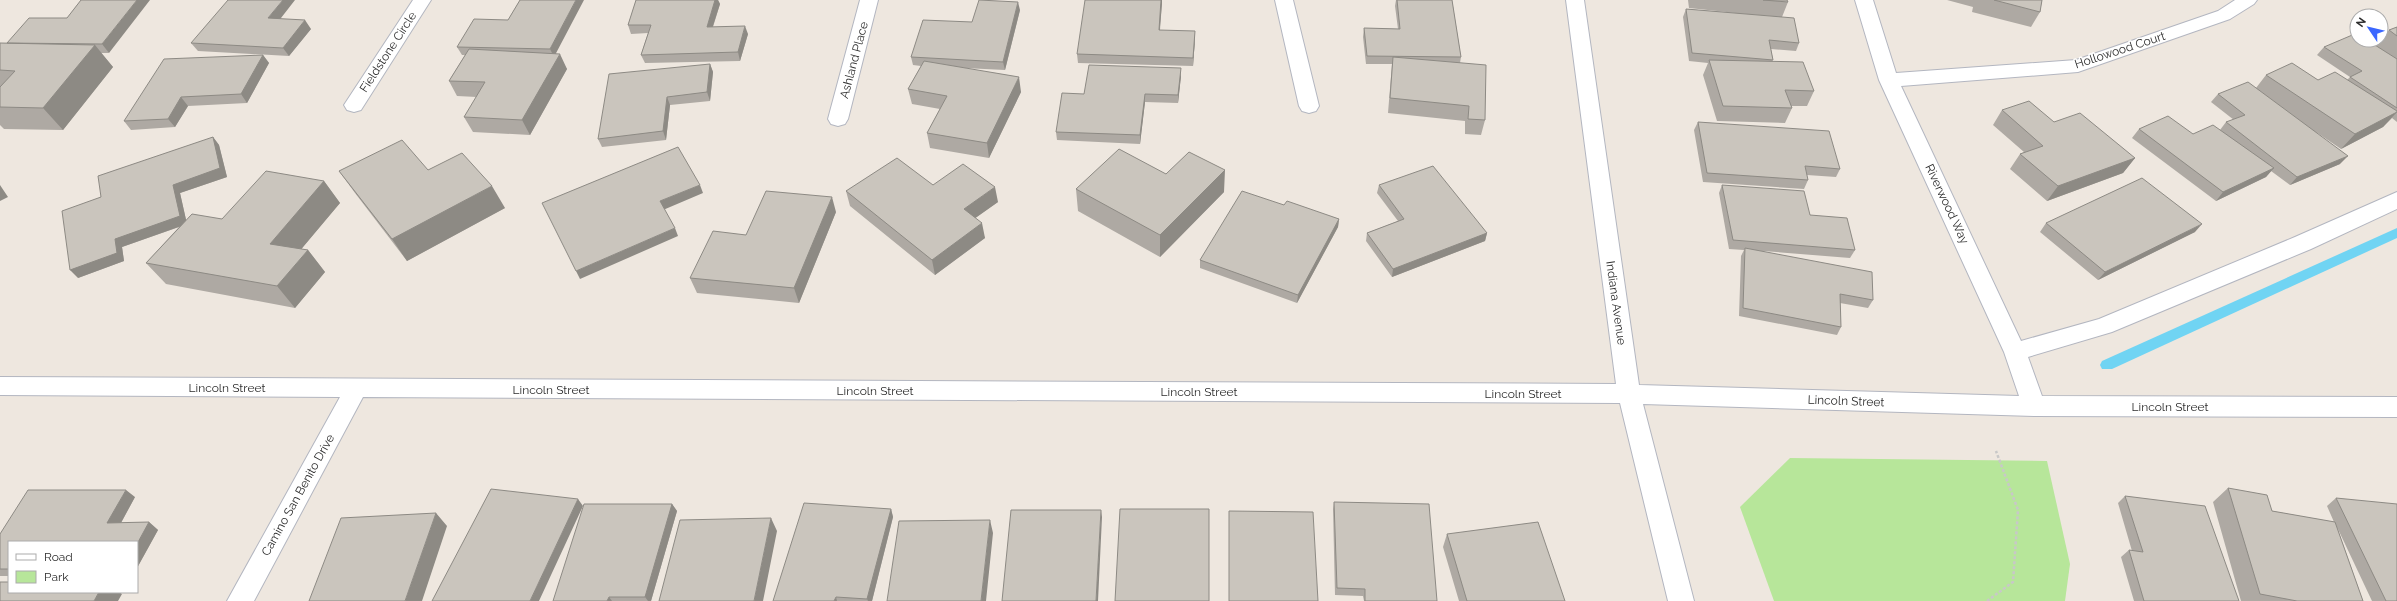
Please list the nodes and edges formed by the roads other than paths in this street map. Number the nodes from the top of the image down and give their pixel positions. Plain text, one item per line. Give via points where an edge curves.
1 (422, 0) edge
2 (869, 0) edge
3 (1284, 0) edge
4 (1576, 0) edge
5 (1864, 0) edge
6 (2248, 0) edge
7 (1889, 80) junction
8 (354, 104) dead end
9 (1309, 106) dead end
10 (838, 119) dead end
11 (2397, 200) edge
12 (2015, 352) junction
13 (0, 386) edge
14 (356, 389) junction
15 (1629, 394) junction
16 (2034, 406) junction
17 (2397, 407) edge
18 (240, 601) edge
19 (1681, 601) edge

1 - 8 street, Fieldstone Circle
2 - 10 street, Ashland Place
3 - 9 street
4 - 15 street, Indiana Avenue
5 - 7 street, Riverwood Way
6 - 7 street, Hollowood Court via 2224,15 2078,66
7 - 12 street, Riverwood Way
11 - 12 street via 2104,326
12 - 16 street, Riverwood Way
13 - 14 street, Lincoln Street
14 - 15 street, Lincoln Street
14 - 18 street, Camino San Benito Drive
15 - 16 street, Lincoln Street
15 - 19 street, Indiana Avenue
16 - 17 street, Lincoln Street

